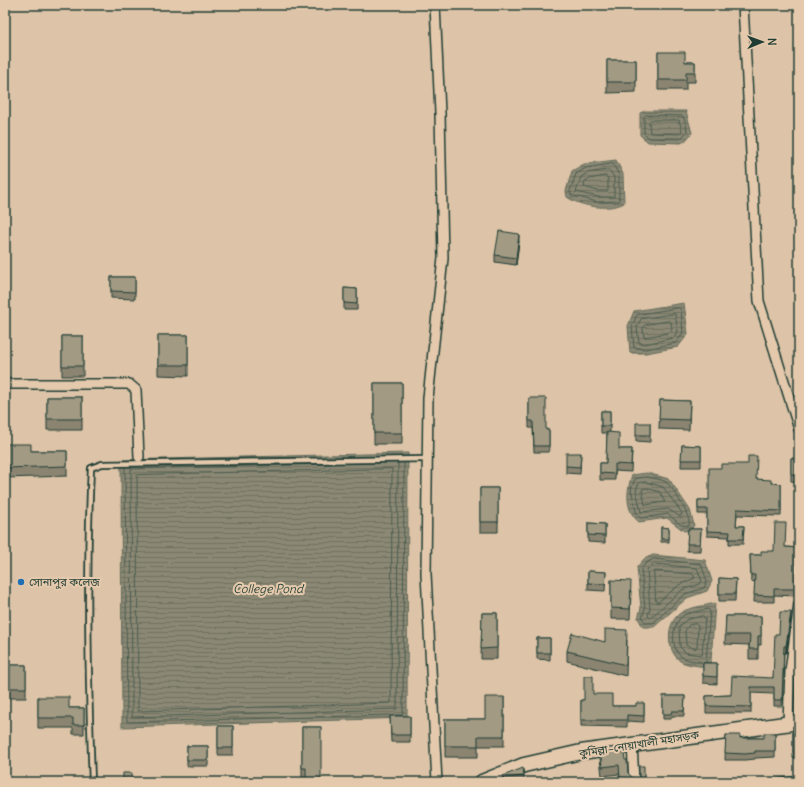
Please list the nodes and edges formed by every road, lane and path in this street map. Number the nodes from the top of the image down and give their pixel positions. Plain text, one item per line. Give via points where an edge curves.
1 (435, 5) edge
2 (743, 5) edge
3 (5, 384) edge
4 (799, 429) edge
5 (139, 457) dead end
6 (427, 458) junction
7 (799, 604) edge
8 (794, 722) edge
9 (632, 744) junction
10 (92, 782) edge
11 (437, 782) edge
12 (482, 782) edge
13 (634, 782) edge

1 - 6 street via 443,258 428,398
2 - 4 street via 759,301
3 - 5 street via 129,384 136,390
6 - 10 lane via 102,464 92,468 88,550
6 - 11 street via 426,574
7 - 8 street via 790,671
8 - 9 highway, কুমিল্লা–নোয়াখালী মহাসড়ক
9 - 12 highway, কুমিল্লা–নোয়াখালী মহাসড়ক via 524,765
9 - 13 street

